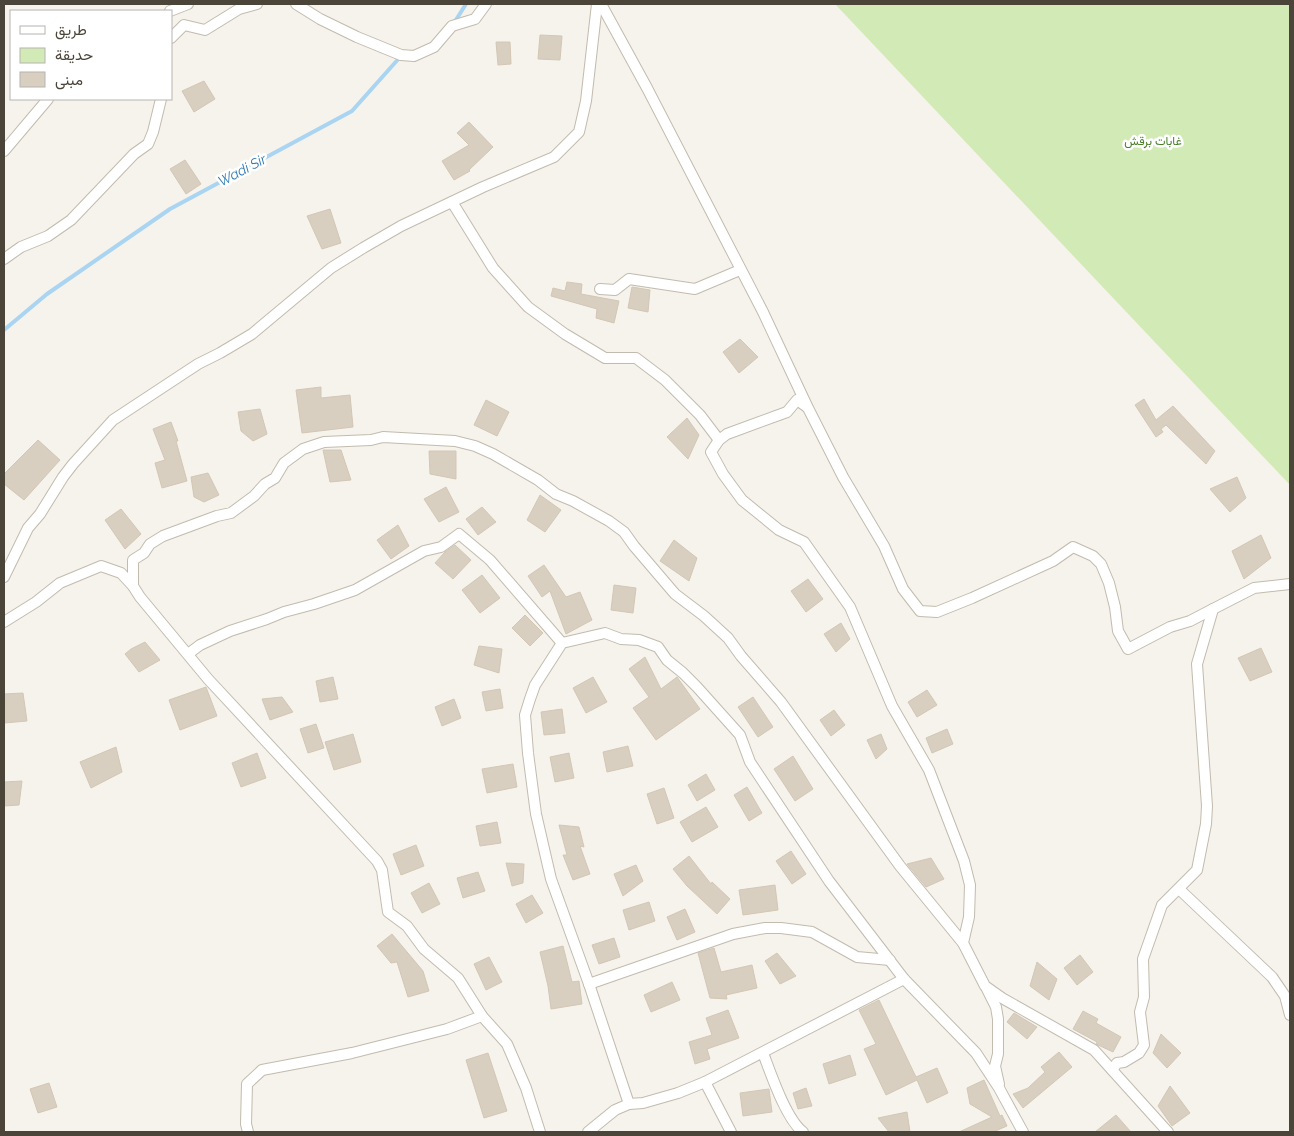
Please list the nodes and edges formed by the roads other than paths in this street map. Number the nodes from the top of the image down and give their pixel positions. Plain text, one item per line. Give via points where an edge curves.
1 (188, 4) edge
2 (257, 4) edge
3 (296, 4) edge
4 (486, 4) edge
5 (599, 4) edge
6 (172, 10) edge
7 (172, 37) edge
8 (47, 100) edge
9 (161, 100) edge
10 (4, 151) edge
11 (452, 202) junction
12 (4, 260) edge
13 (740, 270) junction
14 (600, 289) dead end
15 (808, 408) junction
16 (719, 440) junction
17 (4, 577) edge
18 (1290, 584) edge
19 (133, 586) junction
20 (1213, 609) junction
21 (4, 622) edge
22 (562, 643) junction
23 (188, 654) junction
24 (1180, 889) junction
25 (963, 943) junction
26 (890, 960) junction
27 (904, 979) junction
28 (589, 984) junction
29 (985, 986) junction
30 (1290, 1015) edge
31 (482, 1016) junction
32 (763, 1053) junction
33 (1112, 1070) junction
34 (705, 1082) junction
35 (1000, 1088) junction
36 (628, 1104) junction
37 (248, 1132) edge
38 (542, 1132) edge
39 (588, 1132) edge
40 (731, 1132) edge
41 (803, 1132) edge
42 (1023, 1132) edge
43 (1168, 1132) edge

1 - 6 street
2 - 7 street via 239,9 206,30 184,25
3 - 4 street via 357,37 402,55 414,56 434,47 452,26 475,19
5 - 11 street via 579,132 554,157
5 - 13 street via 647,88
8 - 10 street
9 - 12 street via 148,144 134,154 71,220
11 - 16 street via 492,268 528,307 564,334 605,358 636,358 665,380 700,414
11 - 17 street via 401,226 331,268 252,334 198,364 113,420 63,477 28,528
13 - 14 street via 695,289 629,279 615,290
13 - 15 street via 780,345
15 - 16 street via 797,400 787,412 727,434
15 - 20 street via 843,477 884,546 903,589 920,611 937,612 972,598 1053,561 1073,547 1093,556 1101,564 1115,607 1118,631 1128,649
16 - 25 street via 711,452 742,500 779,530 804,542 850,607 892,706 929,770 964,861 970,885 969,917
18 - 20 street via 1254,588
19 - 21 street via 120,573 102,566 60,583
19 - 23 street
19 - 25 street via 133,560 150,544 231,513 275,478 284,464 303,449 324,442 371,440 383,436 455,441 484,450 538,480 556,494 609,520 624,532 675,594 728,638 781,702 900,866
20 - 24 street via 1197,664 1206,824 1197,870
22 - 23 street via 490,560 459,534 355,590 230,631
22 - 26 street via 606,633 658,647 740,735 750,762 824,873
22 - 28 street via 535,685 525,715 528,753 548,870
23 - 31 street via 377,861 382,870 388,912 407,926 424,949 458,978
24 - 30 street via 1272,977 1285,996
24 - 33 street via 1162,905 1143,959 1144,997 1140,1012 1144,1045 1139,1053 1117,1063
25 - 29 street
26 - 27 street
26 - 28 street via 857,957 812,932 765,928 733,934
27 - 32 street
27 - 35 street via 976,1053
28 - 36 street
29 - 33 street via 1094,1050
29 - 35 street via 996,1007 998,1054 995,1066
31 - 37 street via 447,1029 352,1054 262,1070 247,1084
31 - 38 street via 508,1044
32 - 34 street
32 - 41 street via 775,1084 797,1127
33 - 43 street
34 - 36 street via 643,1103
34 - 40 street
35 - 42 street
36 - 39 street via 615,1110

